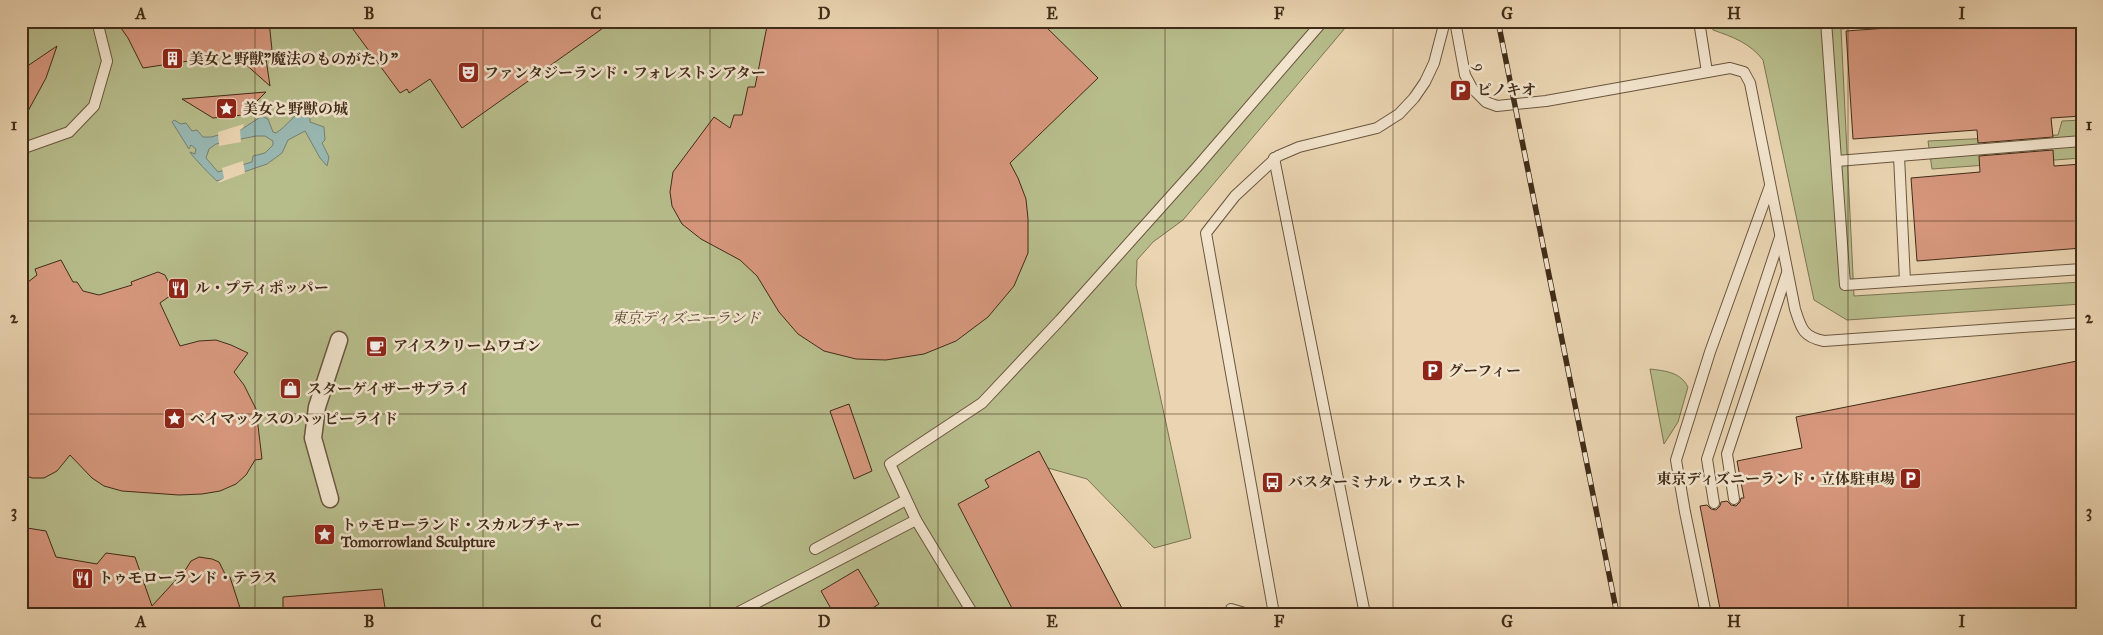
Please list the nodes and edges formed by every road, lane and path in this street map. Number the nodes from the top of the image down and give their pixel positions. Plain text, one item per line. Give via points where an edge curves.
1 (97, 21) edge
2 (1322, 21) edge
3 (1445, 21) edge
4 (1456, 21) edge
5 (1699, 21) edge
6 (1826, 21) edge
7 (1707, 72) junction
8 (2082, 141) edge
9 (21, 149) edge
10 (1899, 156) junction
11 (1274, 158) junction
12 (1837, 161) junction
13 (1770, 186) junction
14 (1781, 234) junction
15 (2082, 269) edge
16 (1788, 271) junction
17 (1905, 281) junction
18 (2082, 323) edge
19 (339, 340) dead end
20 (330, 499) dead end
21 (906, 500) junction
22 (1734, 500) dead end
23 (1714, 503) dead end
24 (916, 520) junction
25 (815, 549) dead end
26 (1232, 609) dead end
27 (735, 614) edge
28 (973, 614) edge
29 (1248, 614) edge
30 (1274, 614) edge
31 (1365, 614) edge
32 (1706, 614) edge

1 - 9 lane via 107,61 94,106 69,132
2 - 21 lane via 1197,167 982,403 890,464
3 - 11 lane via 1431,70 1414,98 1399,114 1377,128 1299,147
4 - 7 lane, 9 via 1465,74 1472,88 1486,102 1497,106 1546,101
5 - 7 lane
6 - 12 lane
7 - 13 lane via 1730,68 1744,72 1750,83
8 - 10 lane
10 - 12 lane
10 - 17 lane
11 - 30 lane via 1235,196 1206,234
11 - 31 lane
12 - 17 lane via 1846,285
13 - 14 lane
13 - 32 lane via 1710,352 1676,460
14 - 16 lane
14 - 23 lane via 1707,459
15 - 17 lane
16 - 18 lane via 1801,326 1811,338 1824,341
16 - 22 lane via 1727,454
19 - 20 street via 316,407 313,438
21 - 24 lane
21 - 25 lane
24 - 27 lane
24 - 28 lane
26 - 29 lane

